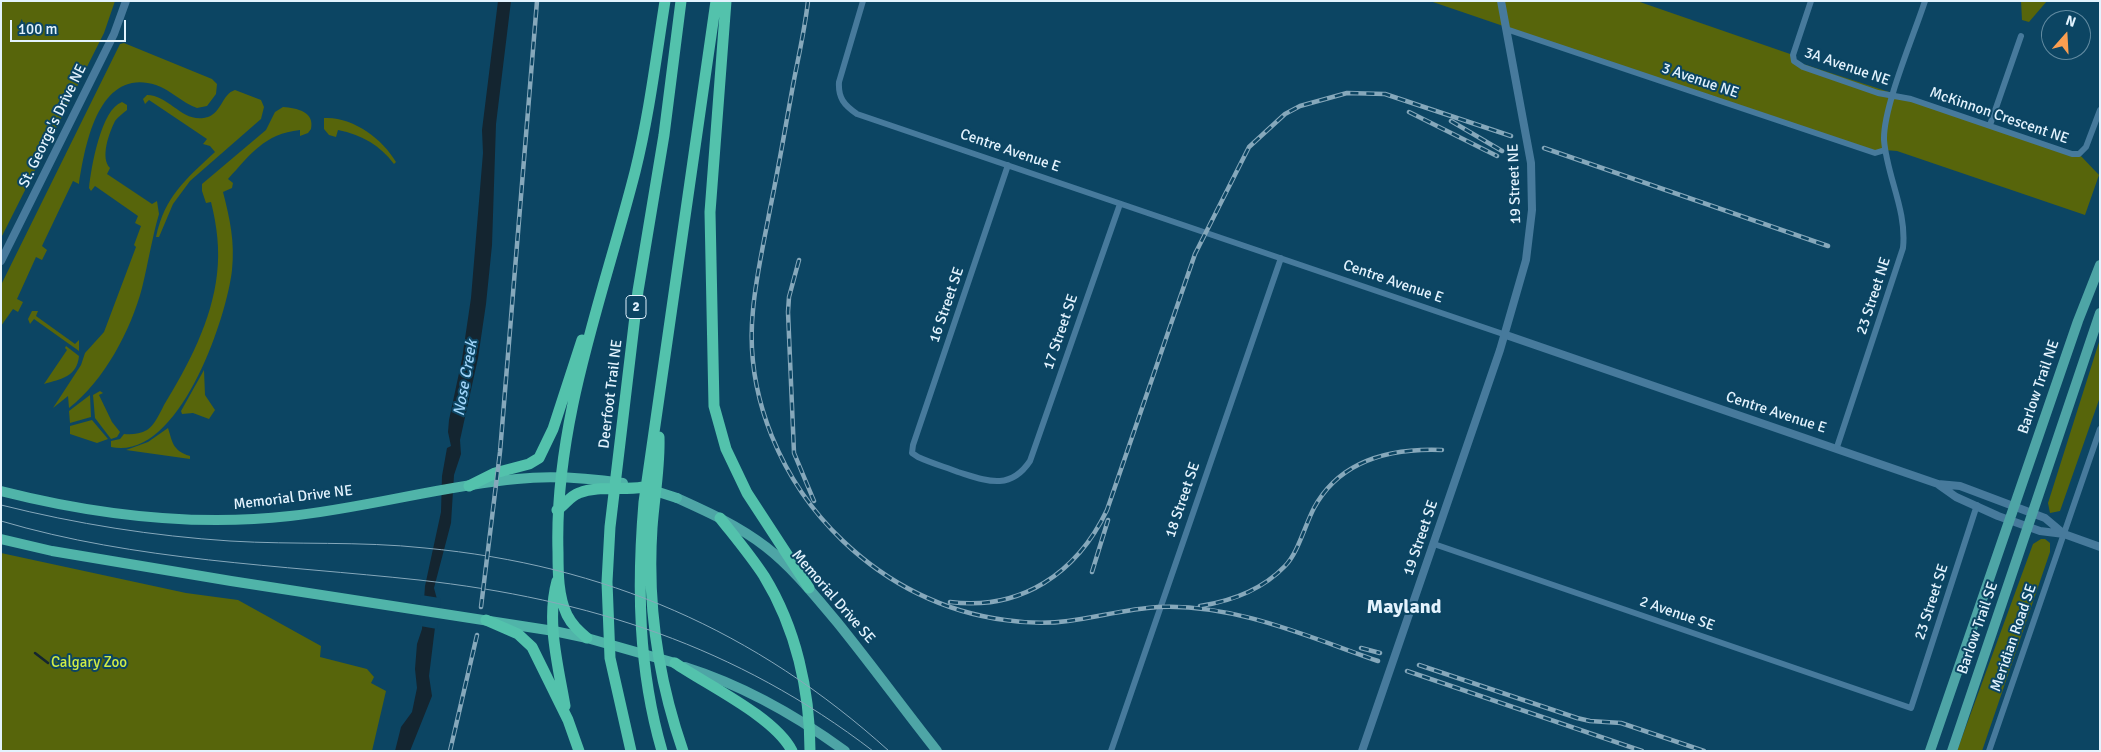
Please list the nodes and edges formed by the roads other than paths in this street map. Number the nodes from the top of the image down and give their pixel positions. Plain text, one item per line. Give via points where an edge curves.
1 (126, 1) edge
2 (665, 1) edge
3 (681, 1) edge
4 (716, 1) edge
5 (726, 1) edge
6 (863, 1) edge
7 (1501, 1) edge
8 (1811, 1) edge
9 (1925, 1) edge
10 (1506, 29) junction
11 (2021, 36) dead end
12 (1893, 95) junction
13 (2100, 110) edge
14 (1990, 125) junction
15 (1885, 150) junction
16 (1008, 165) junction
17 (1120, 204) junction
18 (616, 239) junction
19 (1281, 258) junction
20 (1, 261) edge
21 (2100, 265) edge
22 (2100, 313) edge
23 (1506, 334) junction
24 (658, 415) junction
25 (2100, 429) edge
26 (1836, 447) junction
27 (1025, 468) joint
28 (516, 473) junction
29 (559, 477) junction
30 (593, 484) junction
31 (1938, 484) junction
32 (469, 486) joint
33 (643, 488) joint
34 (1, 491) edge
35 (676, 498) joint
36 (1977, 504) junction
37 (2014, 508) junction
38 (557, 510) junction
39 (2033, 514) junction
40 (720, 518) junction
41 (2010, 520) junction
42 (2029, 527) junction
43 (2064, 534) junction
44 (1, 539) edge
45 (1434, 544) junction
46 (2100, 546) edge
47 (559, 577) junction
48 (809, 588) junction
49 (486, 620) junction
50 (554, 631) junction
51 (587, 638) junction
52 (675, 663) junction
53 (1911, 708) joint
54 (568, 720) junction
55 (579, 751) edge
56 (631, 751) edge
57 (662, 751) edge
58 (683, 751) edge
59 (792, 751) edge
60 (810, 751) edge
61 (845, 751) edge
62 (937, 751) edge
63 (1111, 751) edge
64 (1362, 751) edge
65 (1930, 751) edge
66 (1952, 751) edge
67 (1989, 751) edge

1 - 20 street, St. George's Drive NE via 114,34
2 - 18 highway via 646,122
3 - 56 highway, Deerfoot Trail NE / 2 via 676,53 638,291 610,527 607,614 612,674
4 - 24 highway
5 - 48 highway via 710,212 714,406 726,450 747,492
6 - 16 street, Centre Avenue E via 839,82 842,102 857,114
7 - 10 street, 19 Street NE
8 - 12 street, 3A Avenue NE via 1793,55 1794,61 1803,67
9 - 12 street, 23 Street NE
10 - 15 street, 3 Avenue NE via 1875,153
10 - 23 street, 19 Street NE via 1527,133 1532,190 1526,260
11 - 14 street
12 - 14 street, McKinnon Crescent NE
12 - 15 street, 23 Street NE via 1885,126
13 - 14 street, McKinnon Crescent NE via 2086,147 2079,154
15 - 26 street, 23 Street NE via 1903,220 1903,248
16 - 17 street, Centre Avenue E
16 - 27 street, 16 Street SE via 912,453 996,482 1017,476
17 - 19 street, Centre Avenue E
17 - 27 street, 17 Street SE
18 - 28 highway via 544,450 539,458
18 - 29 highway via 572,406
19 - 23 street, Centre Avenue E
19 - 63 street, 18 Street SE
21 - 37 main road, Barlow Trail NE
22 - 39 main road
23 - 26 street, Centre Avenue E
23 - 45 street, 19 Street SE
24 - 57 highway via 644,502 640,612 647,685
24 - 58 highway via 660,456 652,528 651,595 655,640
25 - 43 street, Meridian Road SE
26 - 31 street, Centre Avenue E
28 - 29 highway
28 - 32 highway via 495,473
29 - 30 highway
29 - 38 highway
30 - 33 highway via 628,490
30 - 38 highway
31 - 36 street, Centre Avenue E via 1956,497
31 - 37 street, Centre Avenue E via 1960,486
32 - 34 highway, Memorial Drive NE via 291,516 214,521 169,520 100,512
33 - 35 highway, Memorial Drive SE
35 - 40 main road, Memorial Drive SE
36 - 41 street, Centre Avenue E
36 - 53 street, 23 Street SE
37 - 39 street, Centre Avenue E
37 - 41 main road, Barlow Trail NE
38 - 47 highway
39 - 42 main road, Barlow Trail SE
39 - 43 street, Centre Avenue E via 2044,518
40 - 48 main road, Memorial Drive SE via 767,548
40 - 60 highway via 763,575 784,616 804,680
41 - 42 street, Centre Avenue E
41 - 65 main road, Barlow Trail SE
42 - 43 street, Centre Avenue E
42 - 66 main road, Barlow Trail SE
43 - 46 street, Centre Avenue E
43 - 67 street, Meridian Road SE
44 - 49 highway via 231,582
45 - 53 street, 2 Avenue SE
45 - 64 street, 19 Street SE
47 - 50 highway via 551,602
47 - 51 highway via 567,616
48 - 62 main road, Memorial Drive SE
49 - 50 highway
49 - 54 highway via 518,634 532,647
50 - 51 highway
50 - 54 highway
51 - 52 highway
52 - 59 highway via 762,718
52 - 61 main road via 734,685 802,722
54 - 55 highway

